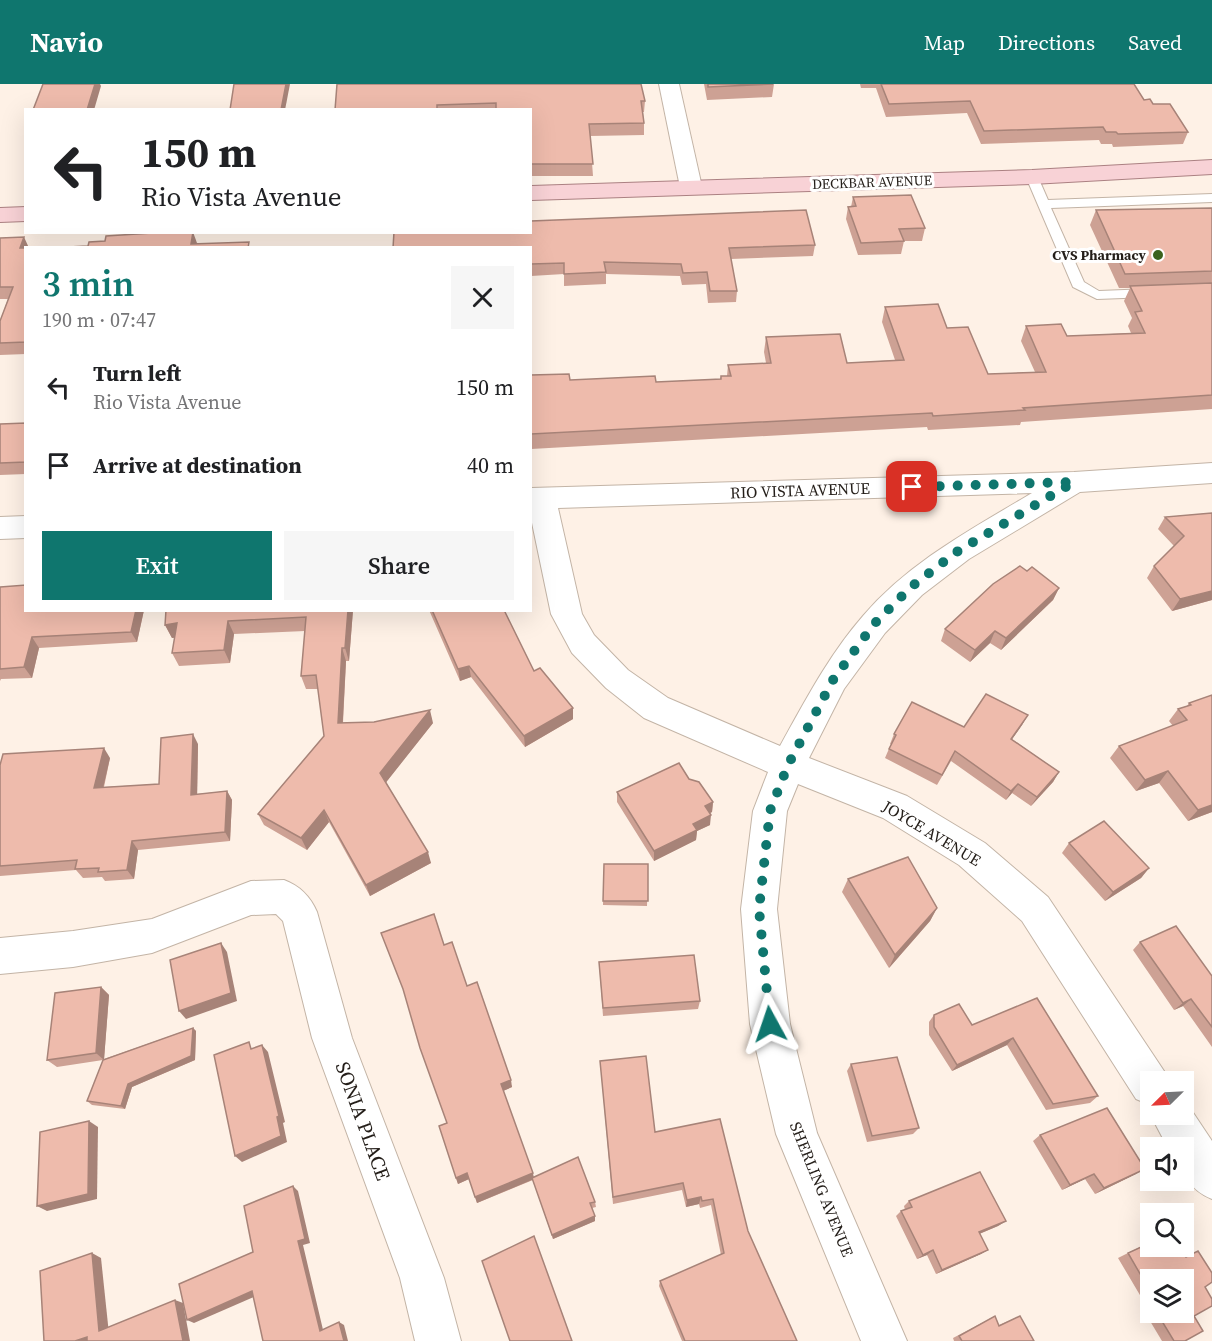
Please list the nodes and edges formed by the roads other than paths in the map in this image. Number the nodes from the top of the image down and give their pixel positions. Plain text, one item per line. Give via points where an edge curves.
1 (669, 84) edge
2 (1212, 167) edge
3 (1032, 177) junction
4 (691, 187) junction
5 (532, 193) edge
6 (1212, 198) edge
7 (1044, 204) junction
8 (24, 214) edge
9 (0, 215) edge
10 (1166, 293) edge
11 (1212, 473) edge
12 (1074, 482) junction
13 (536, 497) edge
14 (24, 527) edge
15 (0, 528) edge
16 (788, 765) junction
17 (0, 956) edge
18 (1141, 1071) edge
19 (1177, 1125) edge
20 (1212, 1178) edge
21 (438, 1341) edge
22 (884, 1341) edge

1 - 4 street
2 - 3 main road, DECKBAR AVENUE
3 - 4 main road, DECKBAR AVENUE
3 - 7 lane
4 - 5 main road, DECKBAR AVENUE
6 - 7 lane
7 - 10 lane via 1083,289 1097,295
8 - 9 main road
11 - 12 street, RIO VISTA AVENUE
12 - 13 street, RIO VISTA AVENUE
12 - 16 street, SHERLING AVENUE via 958,551 911,587 874,624 833,680
13 - 16 street, JOYCE AVENUE via 567,614 583,644 617,679 656,708
14 - 15 street
16 - 18 street, JOYCE AVENUE via 895,807 972,854 1035,909
16 - 22 street, SHERLING AVENUE via 770,811 759,909 770,1024 797,1134
17 - 21 street, SONIA PLACE via 152,936 251,898 284,897 299,912 332,1038 422,1278
19 - 20 street

